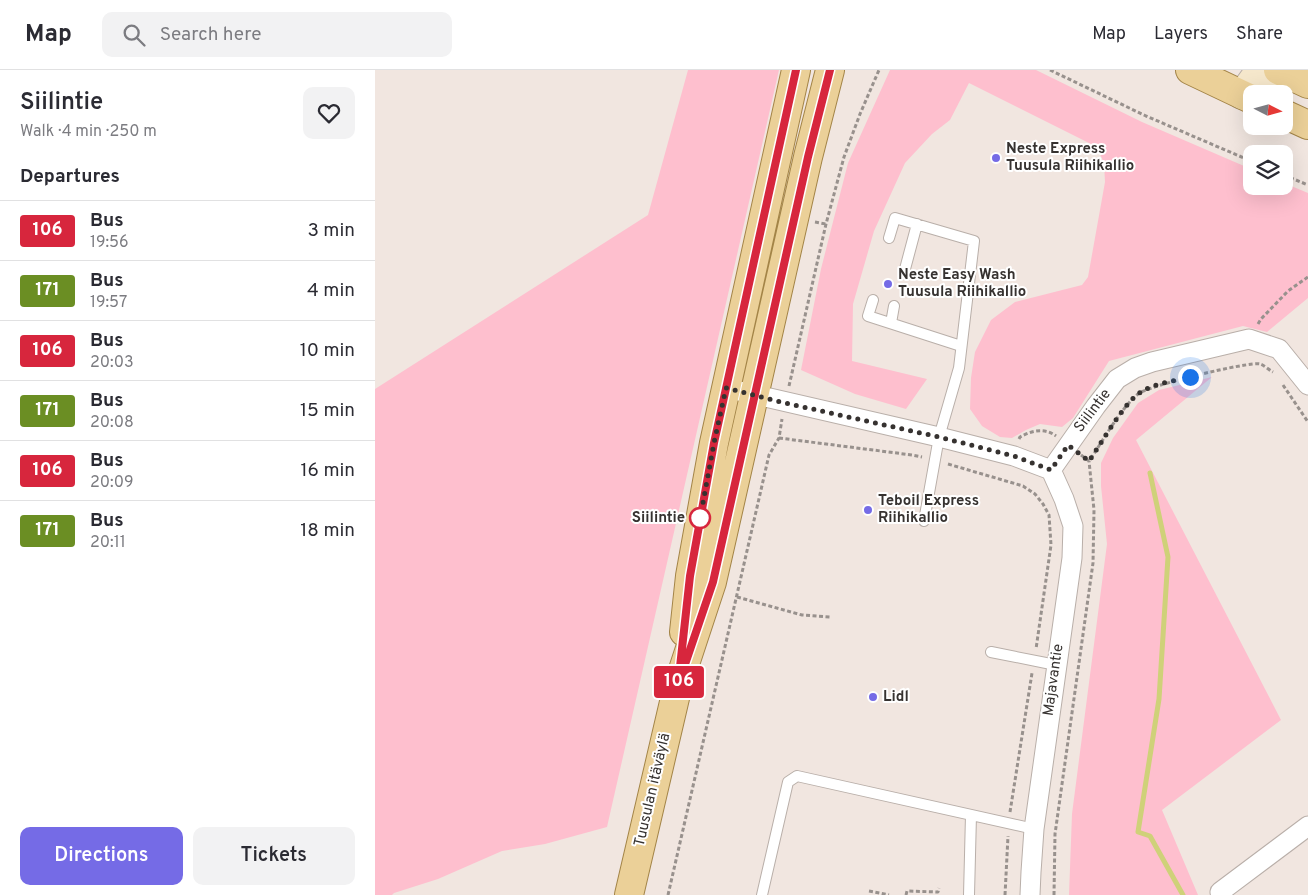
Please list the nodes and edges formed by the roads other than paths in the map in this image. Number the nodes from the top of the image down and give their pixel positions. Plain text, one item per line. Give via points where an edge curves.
1 (796, 70) edge
2 (830, 70) edge
3 (1190, 70) edge
4 (1260, 70) edge
5 (1253, 85) edge
6 (1243, 95) edge
7 (1293, 118) edge
8 (1308, 124) edge
9 (917, 224) junction
10 (889, 238) dead end
11 (905, 269) dead end
12 (873, 300) dead end
13 (894, 306) dead end
14 (891, 323) junction
15 (961, 346) junction
16 (1308, 385) edge
17 (726, 388) junction
18 (754, 395) junction
19 (939, 437) junction
20 (1051, 470) junction
21 (924, 521) dead end
22 (991, 652) dead end
23 (1056, 665) junction
24 (678, 685) junction
25 (971, 815) junction
26 (1308, 826) edge
27 (1034, 829) junction
28 (1220, 892) dead end
29 (629, 895) edge
30 (762, 895) edge
31 (969, 895) edge
32 (1030, 895) edge

1 - 17 main road, Tuusulan itäväylä
2 - 18 main road, Tuusulan itäväylä
3 - 6 main road
4 - 5 street
7 - 8 main road
9 - 10 lane via 895,218
9 - 11 lane
9 - 15 lane via 974,241
12 - 14 lane via 868,316
13 - 14 lane
14 - 15 lane
15 - 19 lane via 959,368
16 - 20 street, Siilintie via 1279,349 1249,339 1152,362 1117,379
17 - 18 street
17 - 24 main road, Tuusulan itäväylä via 690,576
18 - 19 street
18 - 24 main road, Tuusulan itäväylä via 713,582
19 - 20 street via 1014,456
19 - 21 lane
20 - 23 street, Majavantie via 1073,526 1072,558
22 - 23 lane
23 - 27 street, Majavantie
24 - 29 main road, Tuusulan itäväylä
25 - 27 lane
25 - 30 lane via 797,776 788,782
25 - 31 lane
26 - 28 street
27 - 32 street, Majavantie

